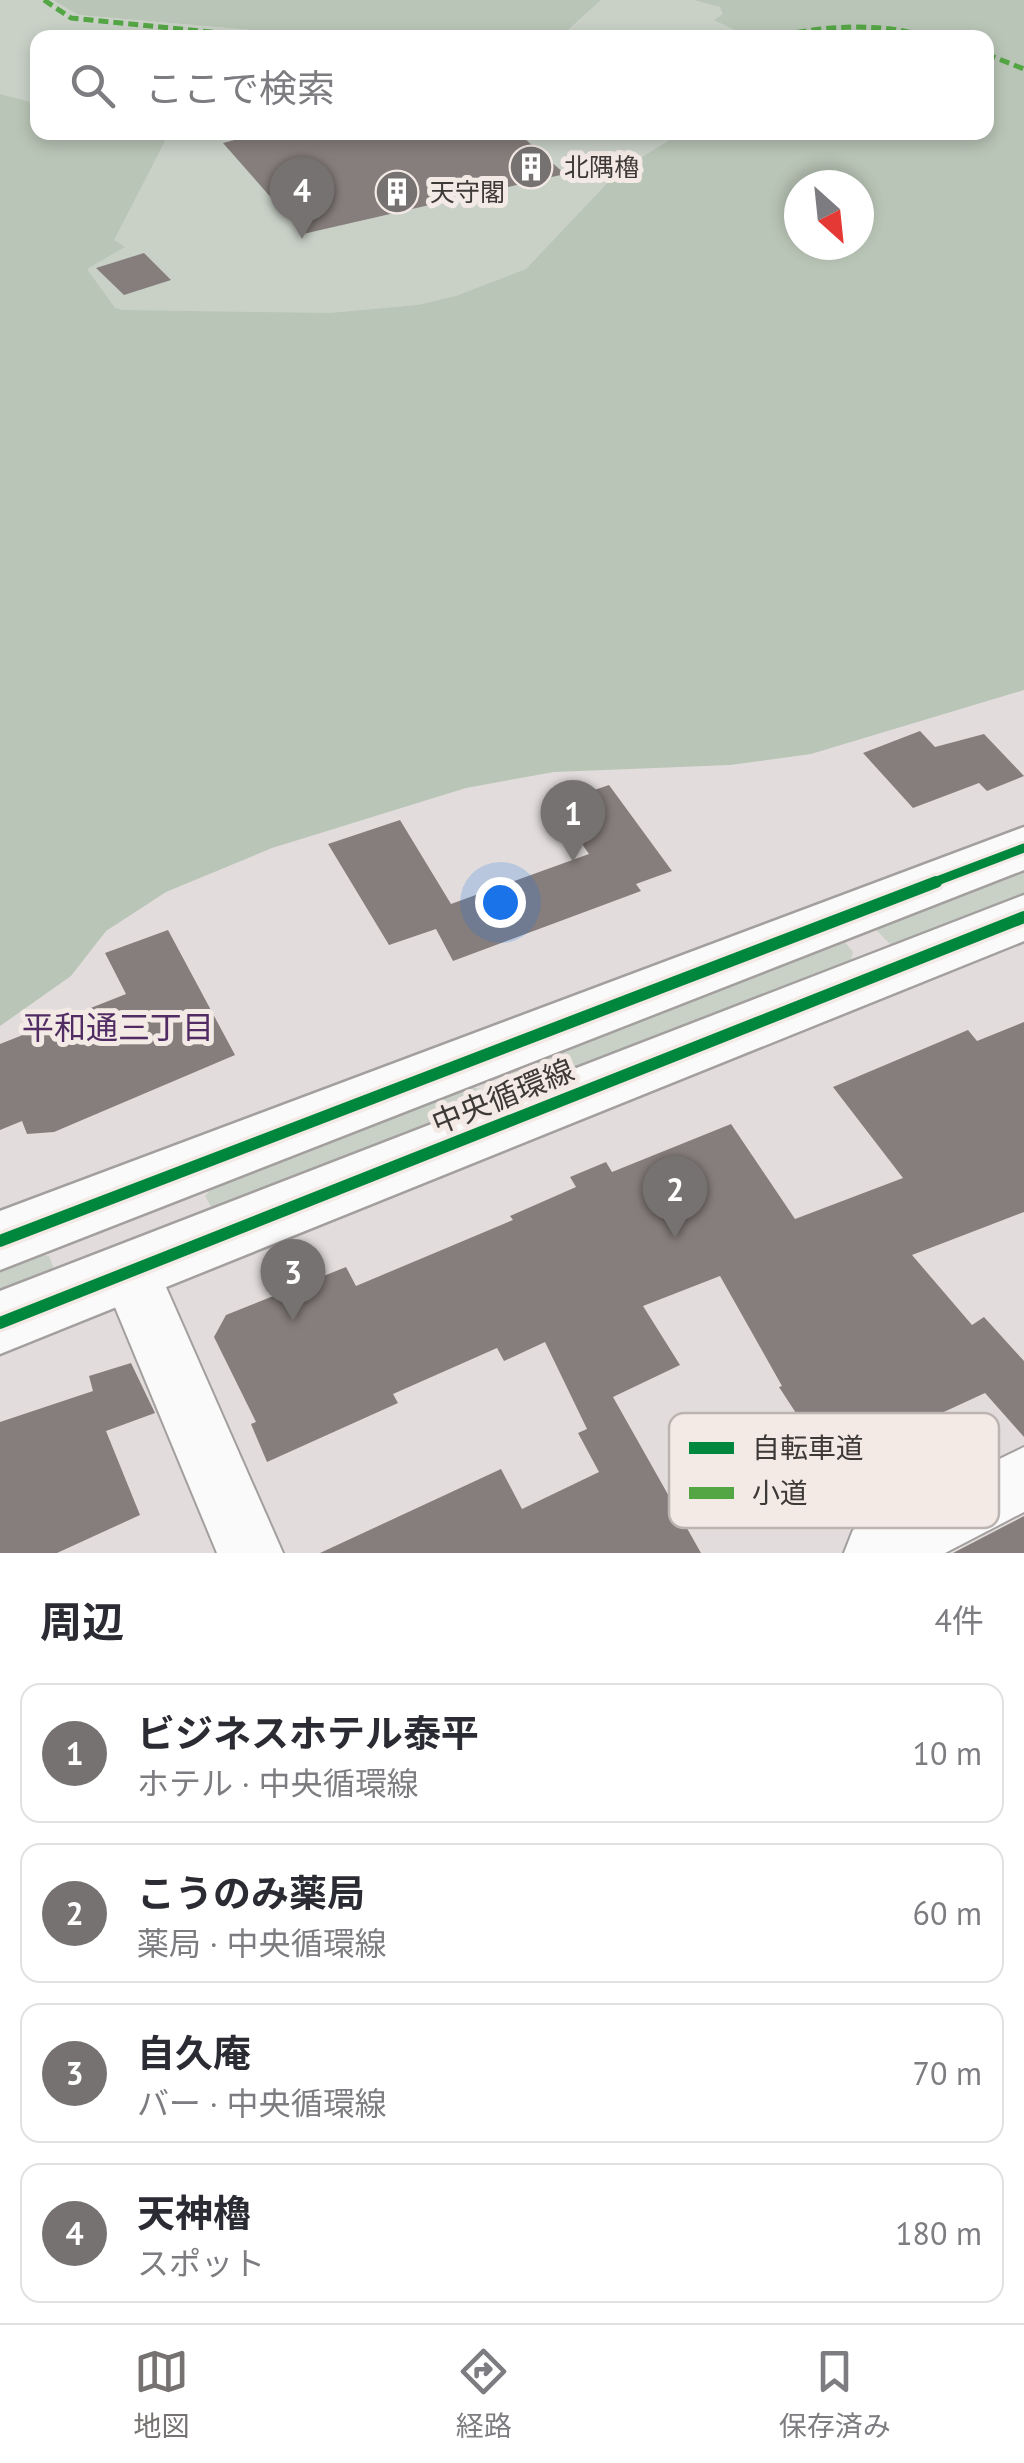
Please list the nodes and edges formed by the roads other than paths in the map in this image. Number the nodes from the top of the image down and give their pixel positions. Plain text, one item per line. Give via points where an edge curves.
1 (1024, 848) edge
2 (1024, 917) edge
3 (833, 922) junction
4 (877, 975) junction
5 (484, 1056) junction
6 (522, 1116) junction
7 (101, 1202) junction
8 (0, 1242) edge
9 (130, 1272) junction
10 (0, 1323) edge
11 (1024, 1478) edge
12 (999, 1491) edge
13 (926, 1528) edge
14 (250, 1553) edge
15 (877, 1553) edge

1 - 3 street, 中央循環線
2 - 4 street, 中央循環線
3 - 4 street
3 - 5 street, 中央循環線
4 - 6 street, 中央循環線
5 - 6 street
5 - 7 street, 中央循環線
6 - 9 street, 中央循環線
7 - 8 street, 中央循環線
7 - 9 street
9 - 10 street, 中央循環線
9 - 14 street
11 - 12 street
13 - 15 street

